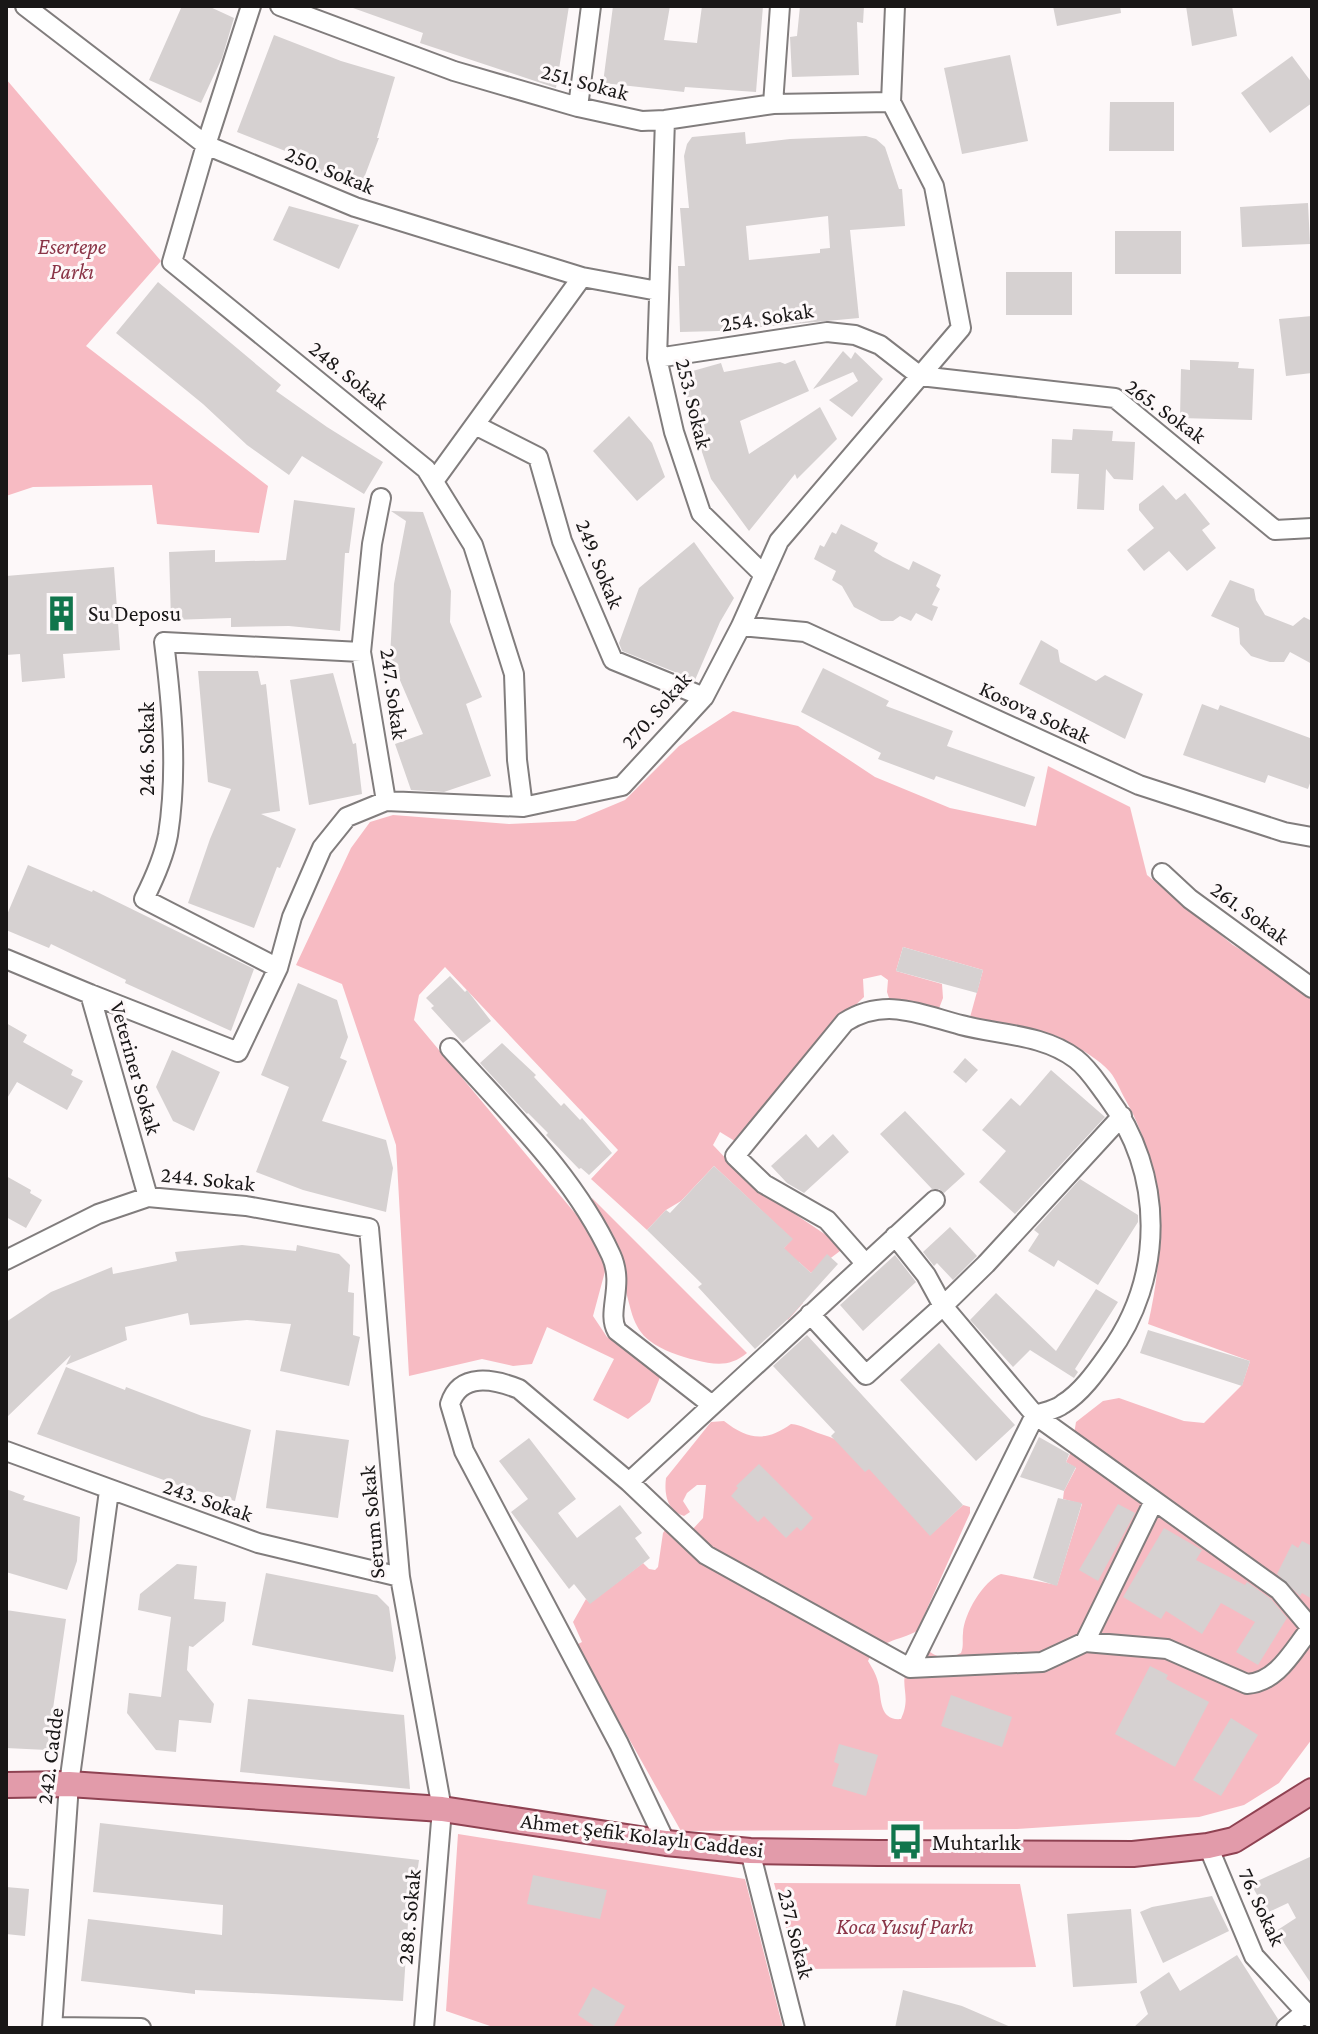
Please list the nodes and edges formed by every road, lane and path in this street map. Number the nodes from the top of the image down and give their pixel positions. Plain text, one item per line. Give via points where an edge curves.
1 (25, 6) edge
2 (251, 6) edge
3 (280, 6) edge
4 (591, 6) edge
5 (780, 6) edge
6 (895, 6) edge
7 (891, 102) junction
8 (773, 104) junction
9 (578, 107) junction
10 (665, 120) junction
11 (206, 145) junction
12 (582, 277) junction
13 (658, 291) junction
14 (657, 358) junction
15 (920, 376) junction
16 (475, 425) junction
17 (434, 481) junction
18 (381, 498) dead end
19 (1312, 528) edge
20 (764, 575) junction
21 (741, 626) junction
22 (361, 652) junction
23 (704, 697) junction
24 (386, 801) junction
25 (523, 807) junction
26 (1312, 837) edge
27 (1162, 873) dead end
28 (6, 959) edge
29 (278, 968) junction
30 (1312, 988) edge
31 (90, 994) junction
32 (450, 1048) dead end
33 (1122, 1116) junction
34 (148, 1197) junction
35 (935, 1200) dead end
36 (369, 1228) joint
37 (895, 1236) junction
38 (6, 1260) edge
39 (865, 1263) junction
40 (943, 1306) junction
41 (810, 1314) junction
42 (712, 1405) junction
43 (1035, 1415) junction
44 (6, 1451) edge
45 (629, 1482) junction
46 (109, 1491) junction
47 (1154, 1501) junction
48 (400, 1577) junction
49 (1085, 1642) junction
50 (910, 1668) junction
51 (69, 1784) junction
52 (6, 1785) edge
53 (1312, 1791) edge
54 (442, 1809) junction
55 (666, 1843) junction
56 (1208, 1846) junction
57 (750, 1851) junction
58 (1309, 2016) edge
59 (52, 2027) edge
60 (141, 2028) edge
61 (424, 2028) edge
62 (795, 2028) edge
63 (1286, 2028) edge

1 - 11 street, 250. Sokak
2 - 11 street, 248. Sokak
3 - 9 street, 251. Sokak via 454,71
4 - 9 street
5 - 8 street
6 - 7 street, 270. Sokak
7 - 8 street, 251. Sokak
7 - 15 street, 270. Sokak via 934,186 961,328
8 - 10 street, 251. Sokak
9 - 10 street, 251. Sokak via 642,121
10 - 13 street, 253. Sokak
11 - 12 street, 250. Sokak via 355,207
11 - 17 street, 248. Sokak via 172,262 426,469
12 - 13 street, 250. Sokak
12 - 16 street
13 - 14 street, 253. Sokak
14 - 15 street, 254. Sokak via 827,332 880,345
14 - 20 street, 253. Sokak via 701,513
15 - 19 street, 265. Sokak via 1115,398 1275,530
15 - 20 street, 270. Sokak via 779,541
16 - 17 street
16 - 23 street, 249. Sokak via 538,457 562,541 613,660
17 - 25 street, 248. Sokak via 473,545 514,674
18 - 22 street, 247. Sokak
20 - 21 street, 270. Sokak
21 - 23 street, 270. Sokak
21 - 26 street, Kosova Sokak via 805,632 1128,781
22 - 24 street, 247. Sokak
22 - 29 street, 246. Sokak via 164,642 174,727 168,836 144,899
23 - 25 street, 270. Sokak via 622,786
24 - 25 street, 270. Sokak
24 - 29 street, 270. Sokak via 347,817 322,848 292,917
27 - 30 street, 261. Sokak
28 - 31 street, Veteriner Sokak
29 - 31 street, 270. Sokak via 238,1052
31 - 34 street, Veteriner Sokak
32 - 42 street via 575,1191 615,1264 618,1285 612,1315 617,1331
33 - 39 street via 1088,1071 1050,1044 888,1008 858,1014 845,1022 735,1156 764,1184 827,1220
33 - 40 street
33 - 43 street via 1136,1146 1150,1209 1148,1267 1141,1294 1097,1370 1062,1405
34 - 36 street, 244. Sokak via 246,1206
34 - 38 street, 244. Sokak via 98,1214
35 - 37 street
36 - 48 street, Serum Sokak
37 - 39 street
37 - 40 street
39 - 41 street
40 - 41 street via 866,1375
40 - 43 street
41 - 42 street
42 - 45 street
43 - 47 street
43 - 50 street
44 - 46 street, 243. Sokak
45 - 50 street via 706,1555
45 - 55 street via 519,1389 503,1382 471,1381 453,1395 450,1404 464,1451
46 - 48 street, 243. Sokak via 258,1543
46 - 51 street, 242. Cadde
47 - 49 street
47 - 49 street via 1279,1590 1311,1628 1269,1679 1247,1684 1167,1649
48 - 54 street, Serum Sokak
49 - 50 street via 1042,1662
51 - 52 main road, Ahmet Şefik Kolaylı Caddesi
51 - 54 main road, Ahmet Şefik Kolaylı Caddesi
51 - 59 street, 242. Cadde
53 - 56 main road, Ahmet Şefik Kolaylı Caddesi via 1234,1840
54 - 55 main road, Ahmet Şefik Kolaylı Caddesi
54 - 61 street, 288. Sokak
55 - 57 main road, Ahmet Şefik Kolaylı Caddesi
56 - 57 main road, Ahmet Şefik Kolaylı Caddesi via 1133,1854
56 - 58 street, 76. Sokak via 1254,1956
57 - 62 street, 237. Sokak
58 - 63 street
59 - 60 street

